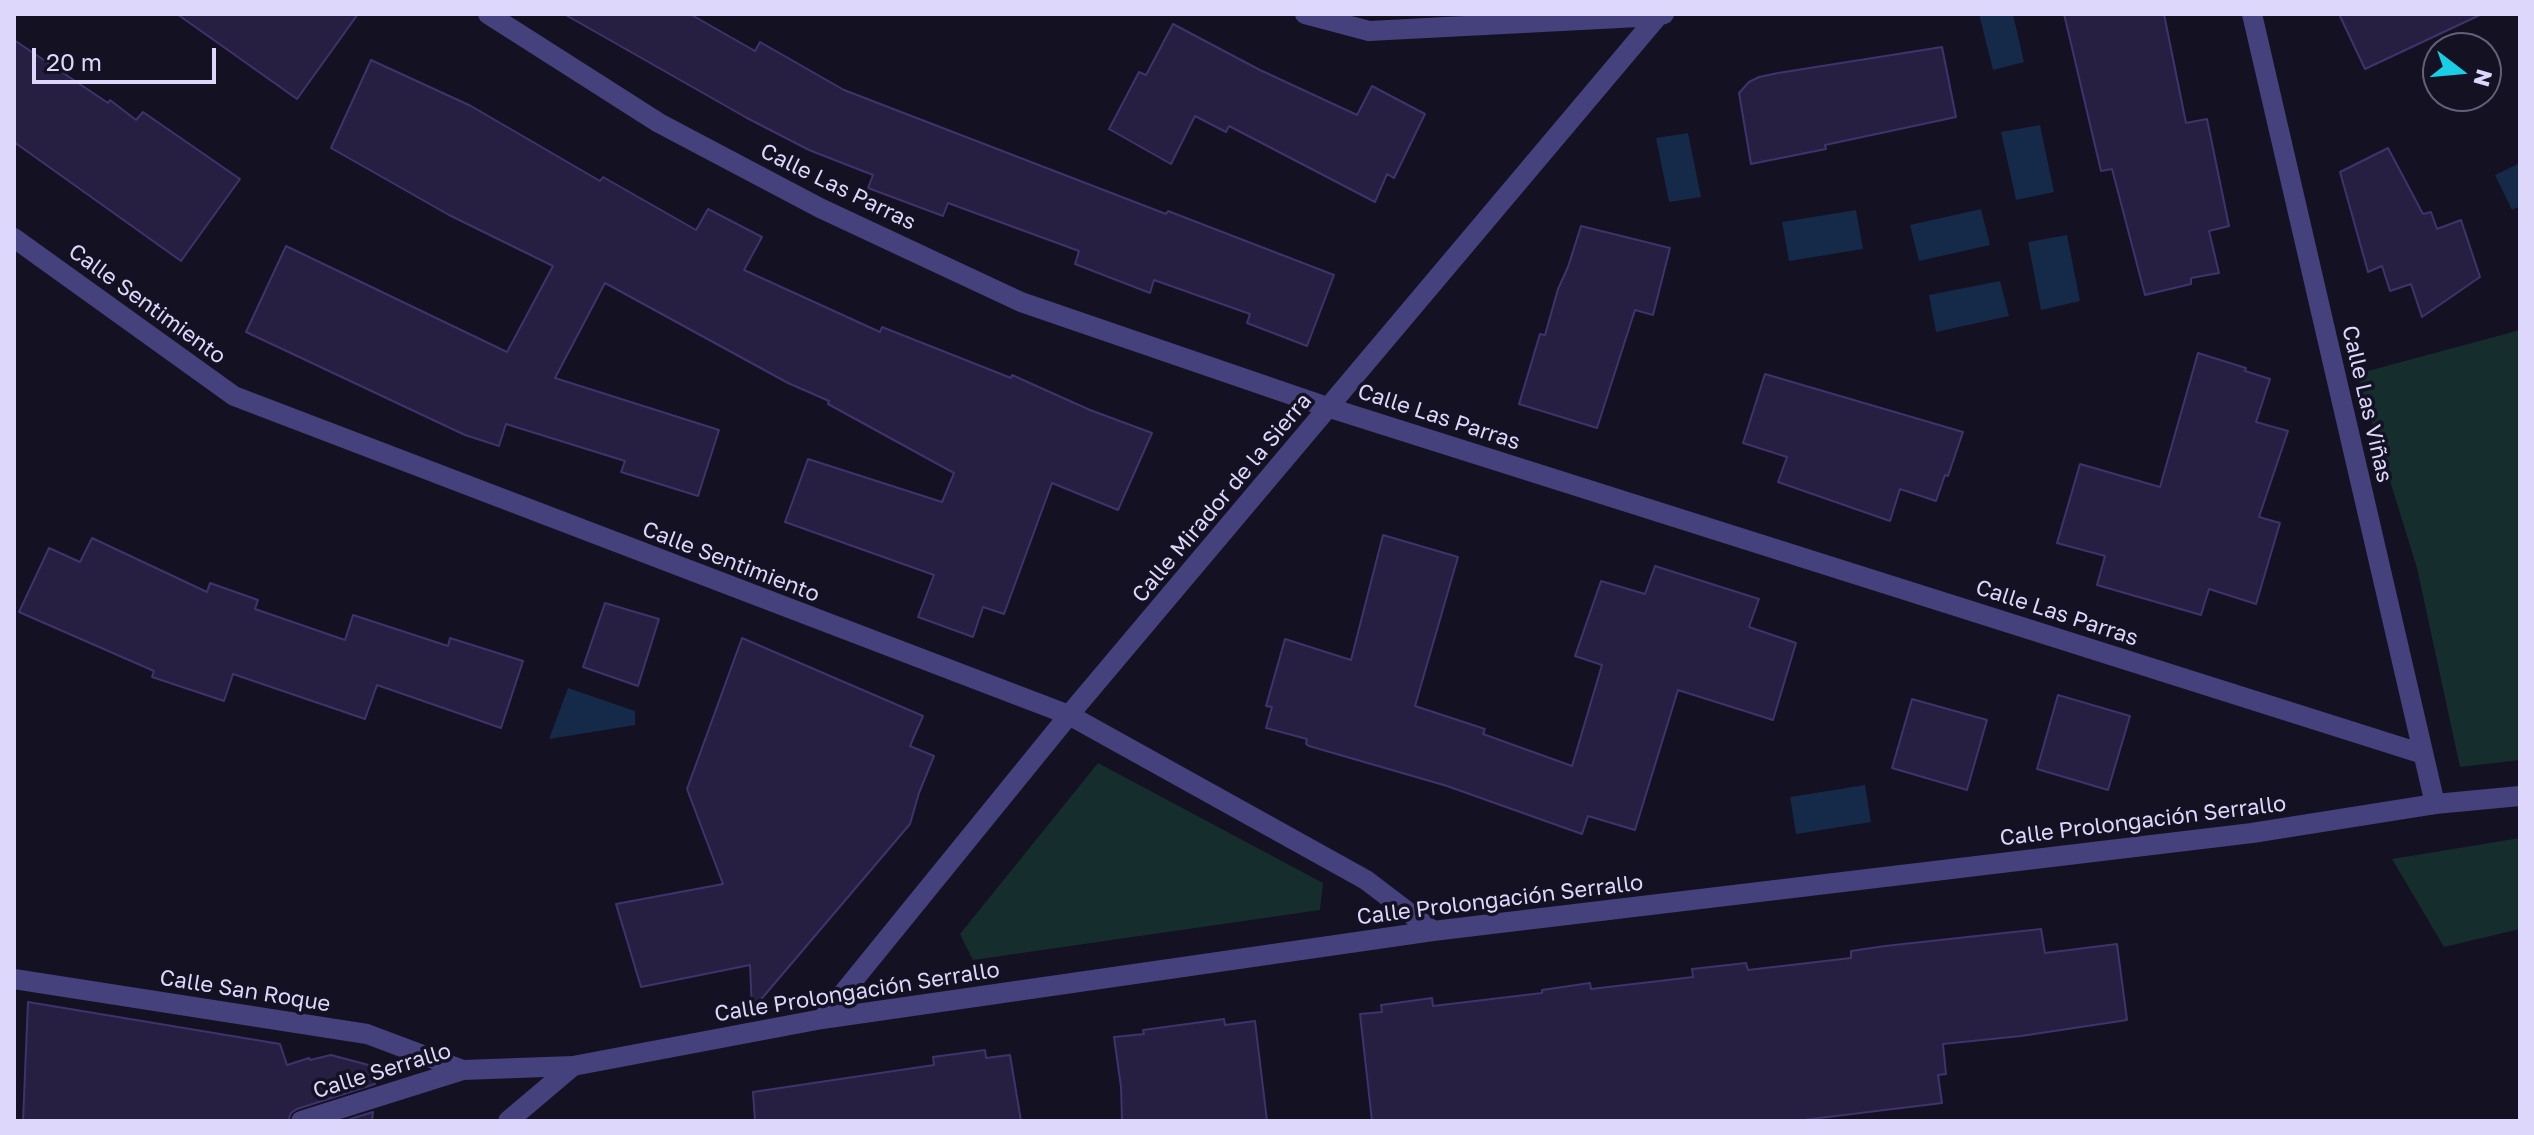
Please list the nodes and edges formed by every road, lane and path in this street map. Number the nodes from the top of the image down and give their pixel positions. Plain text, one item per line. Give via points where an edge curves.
1 (488, 14) edge
2 (1305, 14) edge
3 (2252, 14) edge
4 (1661, 15) edge
5 (14, 238) edge
6 (1330, 408) junction
7 (1069, 715) junction
8 (2423, 754) junction
9 (2520, 796) edge
10 (2435, 804) junction
11 (1433, 931) junction
12 (14, 979) edge
13 (822, 1019) junction
14 (573, 1066) junction
15 (463, 1070) junction
16 (301, 1121) edge
17 (508, 1121) edge

1 - 6 street, Calle Las Parras via 659,123 820,208 1021,302
2 - 4 street via 1369,31
3 - 8 street, Calle Las Viñas
4 - 6 street, Calle Mirador de la Sierra
5 - 7 street, Calle Sentimiento via 234,396
6 - 7 street, Calle Mirador de la Sierra
6 - 8 street, Calle Las Parras
7 - 11 street, Calle Sentimiento via 1366,880
7 - 13 street, Calle Mirador de la Sierra
8 - 10 street, Calle Las Viñas
9 - 10 street, Calle Prolongación Serrallo
10 - 11 street, Calle Prolongación Serrallo via 2252,833
11 - 13 street, Calle Prolongación Serrallo
12 - 15 street, Calle San Roque via 367,1034
13 - 14 street, Calle Prolongación Serrallo
14 - 15 street, Calle Serrallo
14 - 17 street
15 - 16 street, Calle Serrallo

